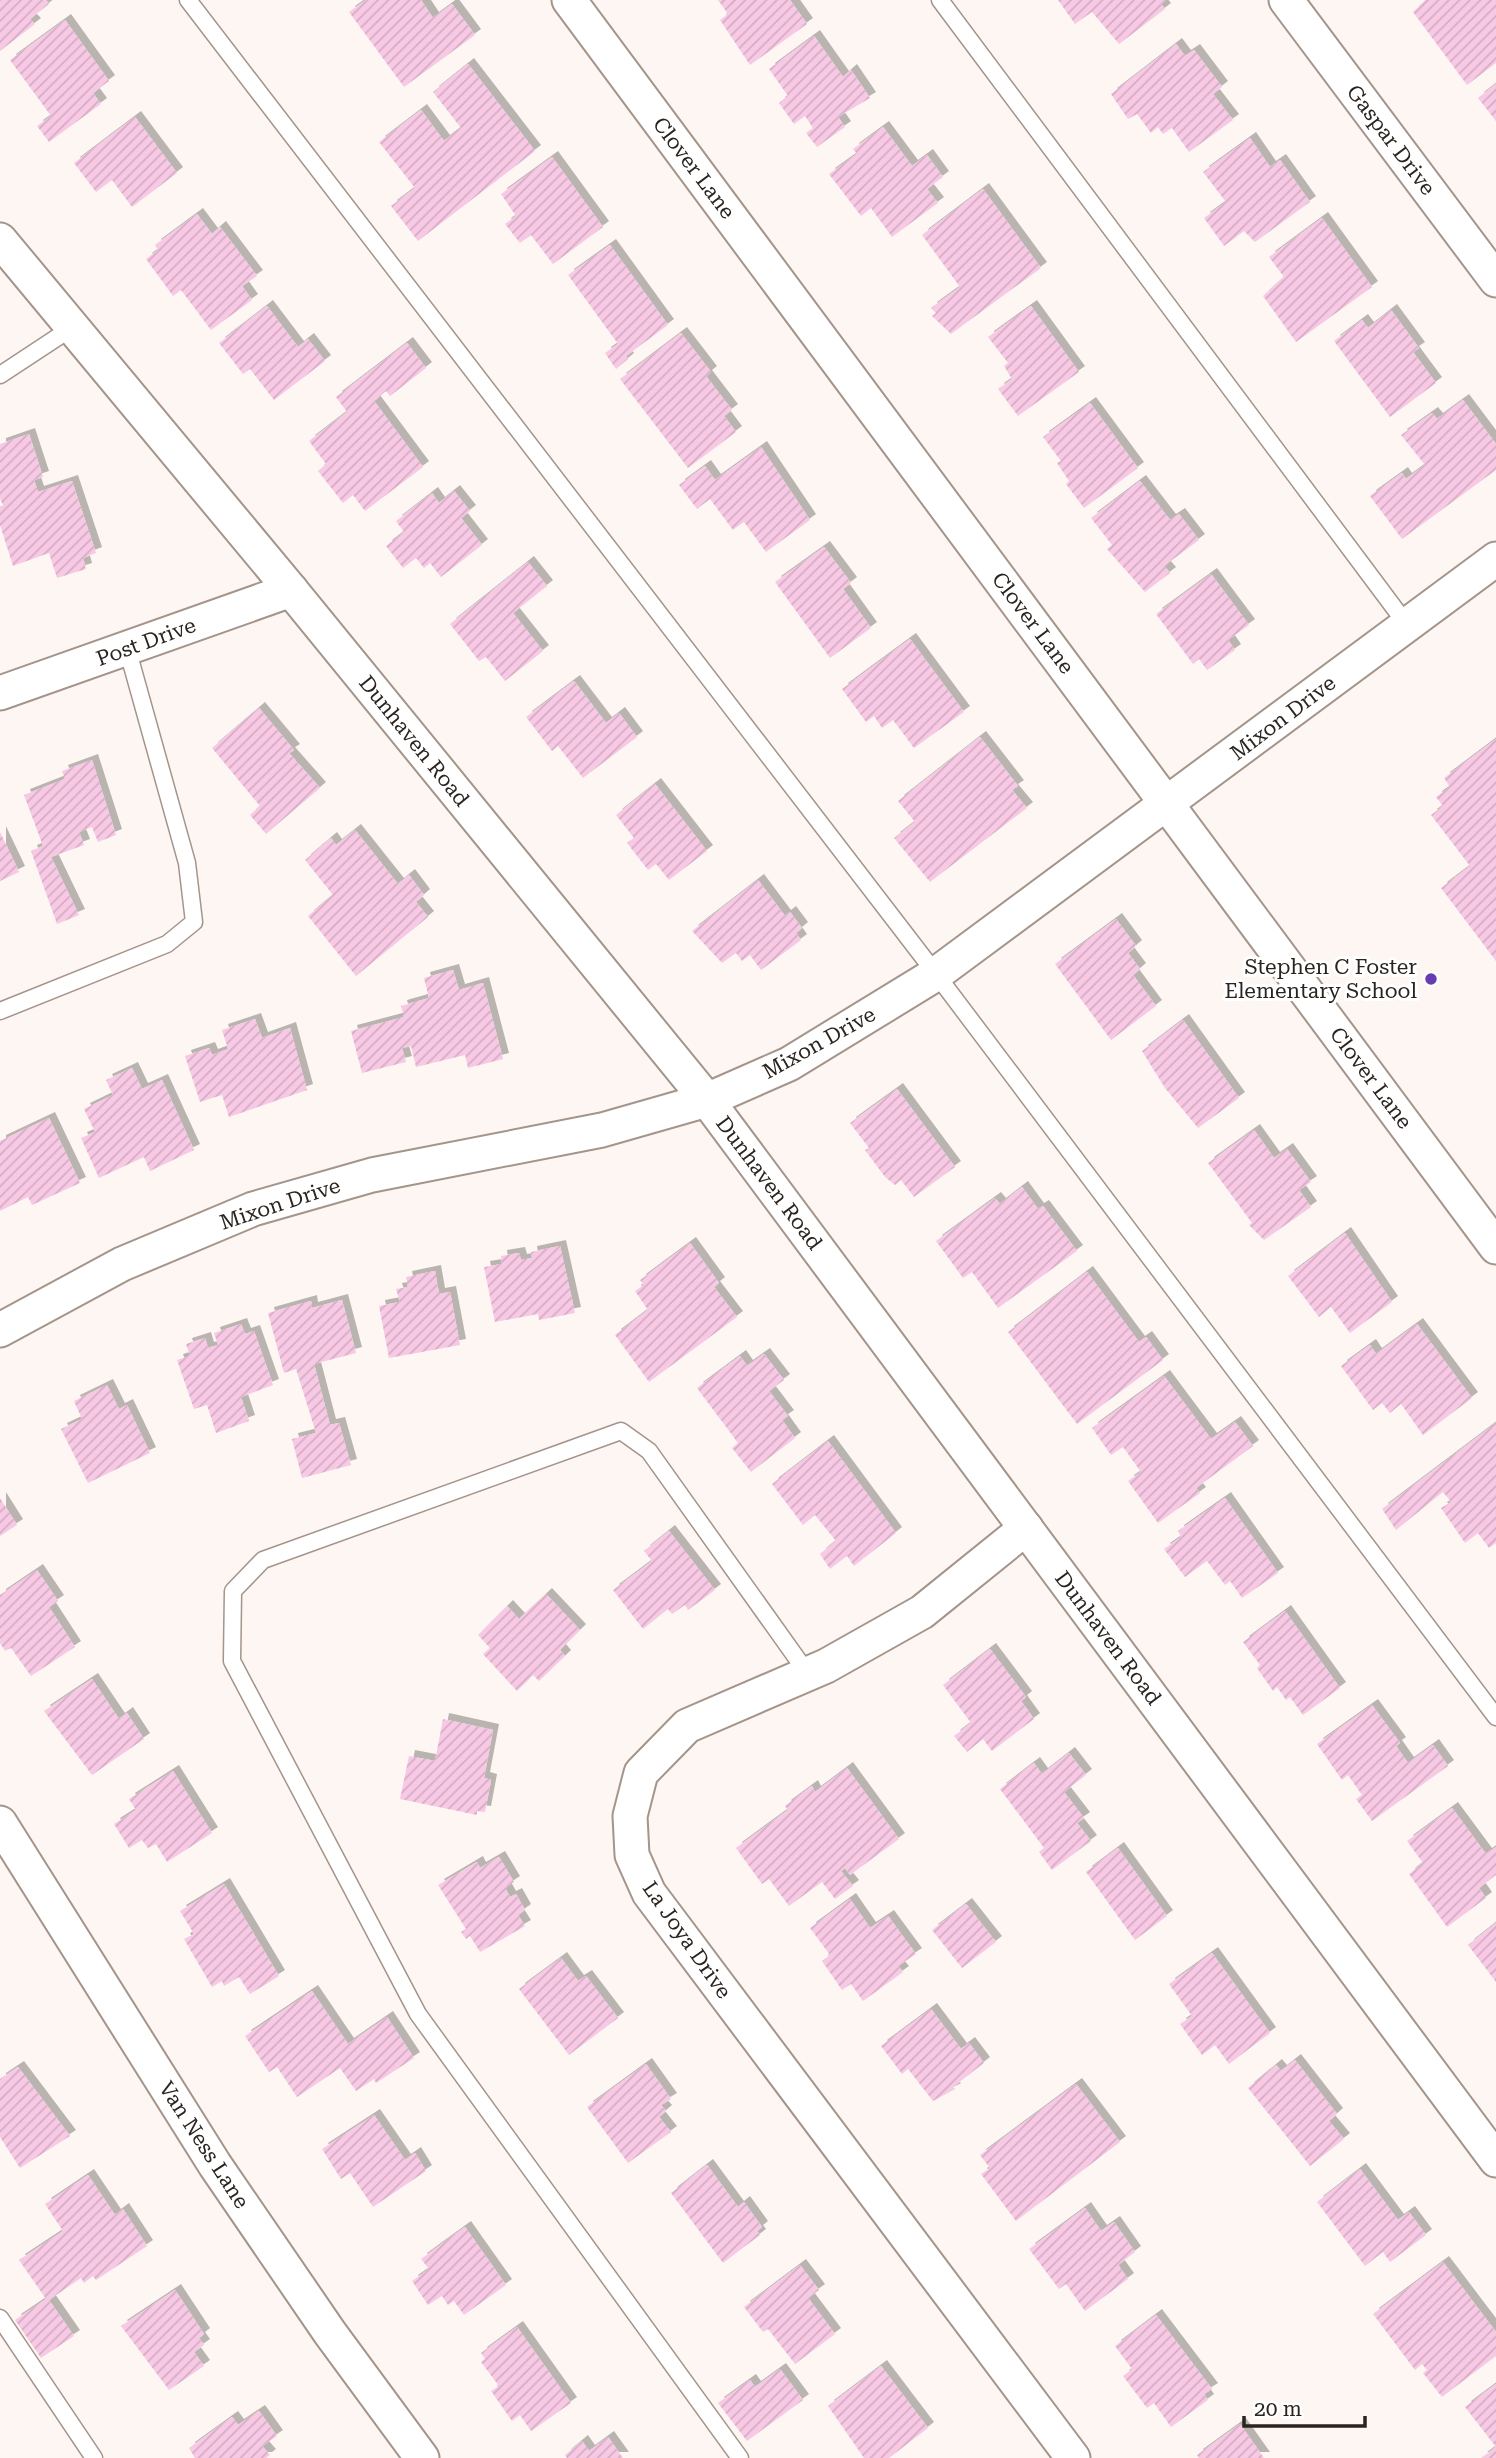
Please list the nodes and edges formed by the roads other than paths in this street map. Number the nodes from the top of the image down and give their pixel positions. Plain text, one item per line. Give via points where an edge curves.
1 (188, 0) edge
2 (569, 0) edge
3 (940, 0) edge
4 (1286, 0) edge
5 (0, 240) edge
6 (1496, 280) edge
7 (73, 327) junction
8 (0, 375) edge
9 (1496, 559) edge
10 (291, 590) junction
11 (1407, 625) junction
12 (128, 648) junction
13 (0, 693) edge
14 (1167, 803) junction
15 (936, 974) junction
16 (0, 1011) edge
17 (707, 1100) junction
18 (1484, 1217) edge
19 (1496, 1247) edge
20 (0, 1330) edge
21 (1026, 1528) junction
22 (808, 1674) junction
23 (1496, 1717) edge
24 (0, 1823) edge
25 (1496, 2160) edge
26 (0, 2318) edge
27 (94, 2458) edge
28 (422, 2458) edge
29 (740, 2458) edge
30 (1073, 2458) edge

1 - 15 lane
2 - 14 street, Clover Lane
3 - 11 lane
4 - 6 street, Gaspar Drive
5 - 7 street, Dunhaven Road
7 - 8 lane
7 - 10 street, Dunhaven Road
9 - 11 street, Mixon Drive
10 - 12 street, Post Drive
10 - 17 street, Dunhaven Road
11 - 14 street, Mixon Drive
12 - 13 street, Post Drive
12 - 16 lane via 187,863 194,922 167,944
14 - 15 street, Mixon Drive
14 - 18 street, Clover Lane
15 - 17 street, Mixon Drive via 789,1064
15 - 23 lane
17 - 20 street, Mixon Drive via 602,1130 372,1175 253,1209 122,1264
17 - 21 street, Dunhaven Road
18 - 19 street, Clover Lane
21 - 22 street, La Joya Drive via 922,1612
21 - 25 street, Dunhaven Road
22 - 29 lane via 649,1451 621,1432 263,1560 233,1591 232,1661 418,2014
22 - 30 street, La Joya Drive via 687,1726 641,1773 630,1816 632,1855 649,1893
24 - 28 street, Van Ness Lane via 215,2165
26 - 27 lane

